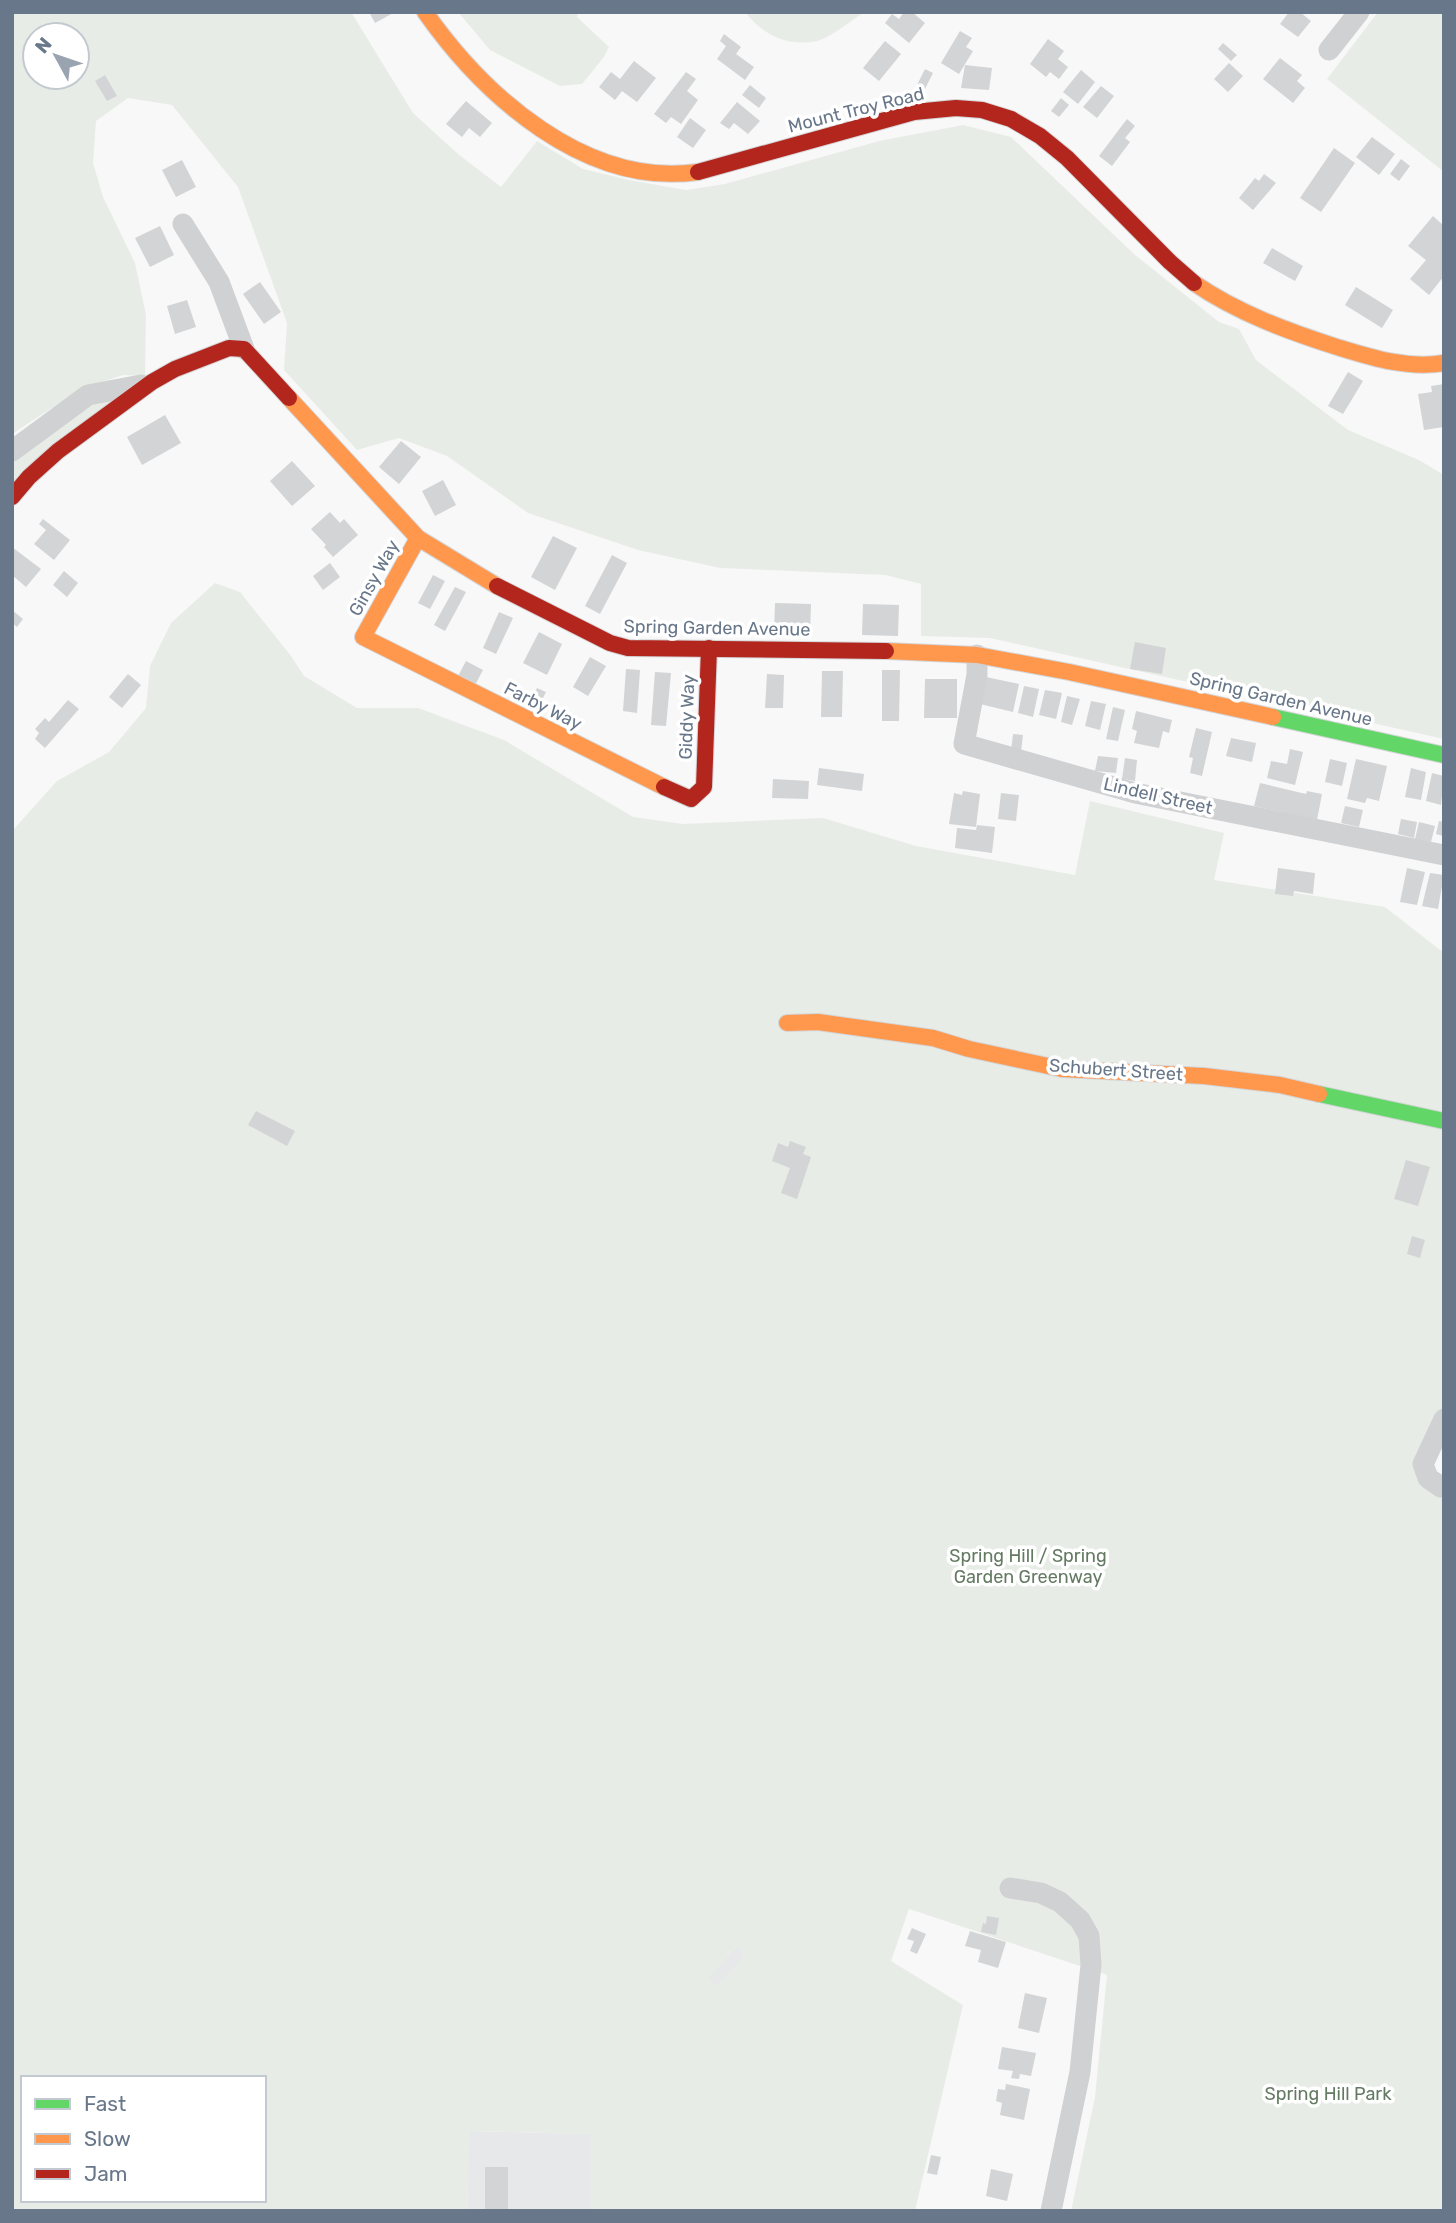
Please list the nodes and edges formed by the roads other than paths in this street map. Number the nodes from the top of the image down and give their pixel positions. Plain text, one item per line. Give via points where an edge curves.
1 (425, 12) edge
2 (1359, 12) edge
3 (1329, 50) dead end
4 (183, 224) dead end
5 (244, 349) junction
6 (1444, 363) edge
7 (152, 382) junction
8 (12, 451) edge
9 (12, 497) edge
10 (418, 538) junction
11 (363, 637) joint
12 (709, 648) junction
13 (977, 654) junction
14 (1444, 755) edge
15 (704, 787) joint
16 (1444, 855) edge
17 (787, 1023) dead end
18 (1444, 1121) edge
19 (1444, 1419) edge
20 (1444, 1486) edge
21 (1010, 1888) dead end
22 (1051, 2211) edge

1 - 6 street, Mount Troy Road via 468,68 509,105 579,152 640,171 688,173 914,111 952,107 1015,120 1074,164 1150,243 1224,302 1315,341 1379,360 1408,365
2 - 3 street
4 - 5 street via 219,282
5 - 7 street via 229,348
5 - 10 street, Spring Garden Avenue
7 - 8 street via 88,395
7 - 9 street via 58,451
10 - 11 street, Ginsy Way
10 - 12 street, Spring Garden Avenue via 481,577 610,643 628,648
11 - 15 street, Farby Way via 681,796 691,799
12 - 13 street, Spring Garden Avenue
12 - 15 street, Giddy Way
13 - 14 street, Spring Garden Avenue
13 - 16 street, Lindell Street via 964,744 1135,793
17 - 18 street, Schubert Street via 933,1038 1062,1069 1280,1085
19 - 20 street via 1423,1464 1428,1478
21 - 22 street via 1041,1893 1060,1902 1080,1920 1089,1936 1091,1965 1080,2072

